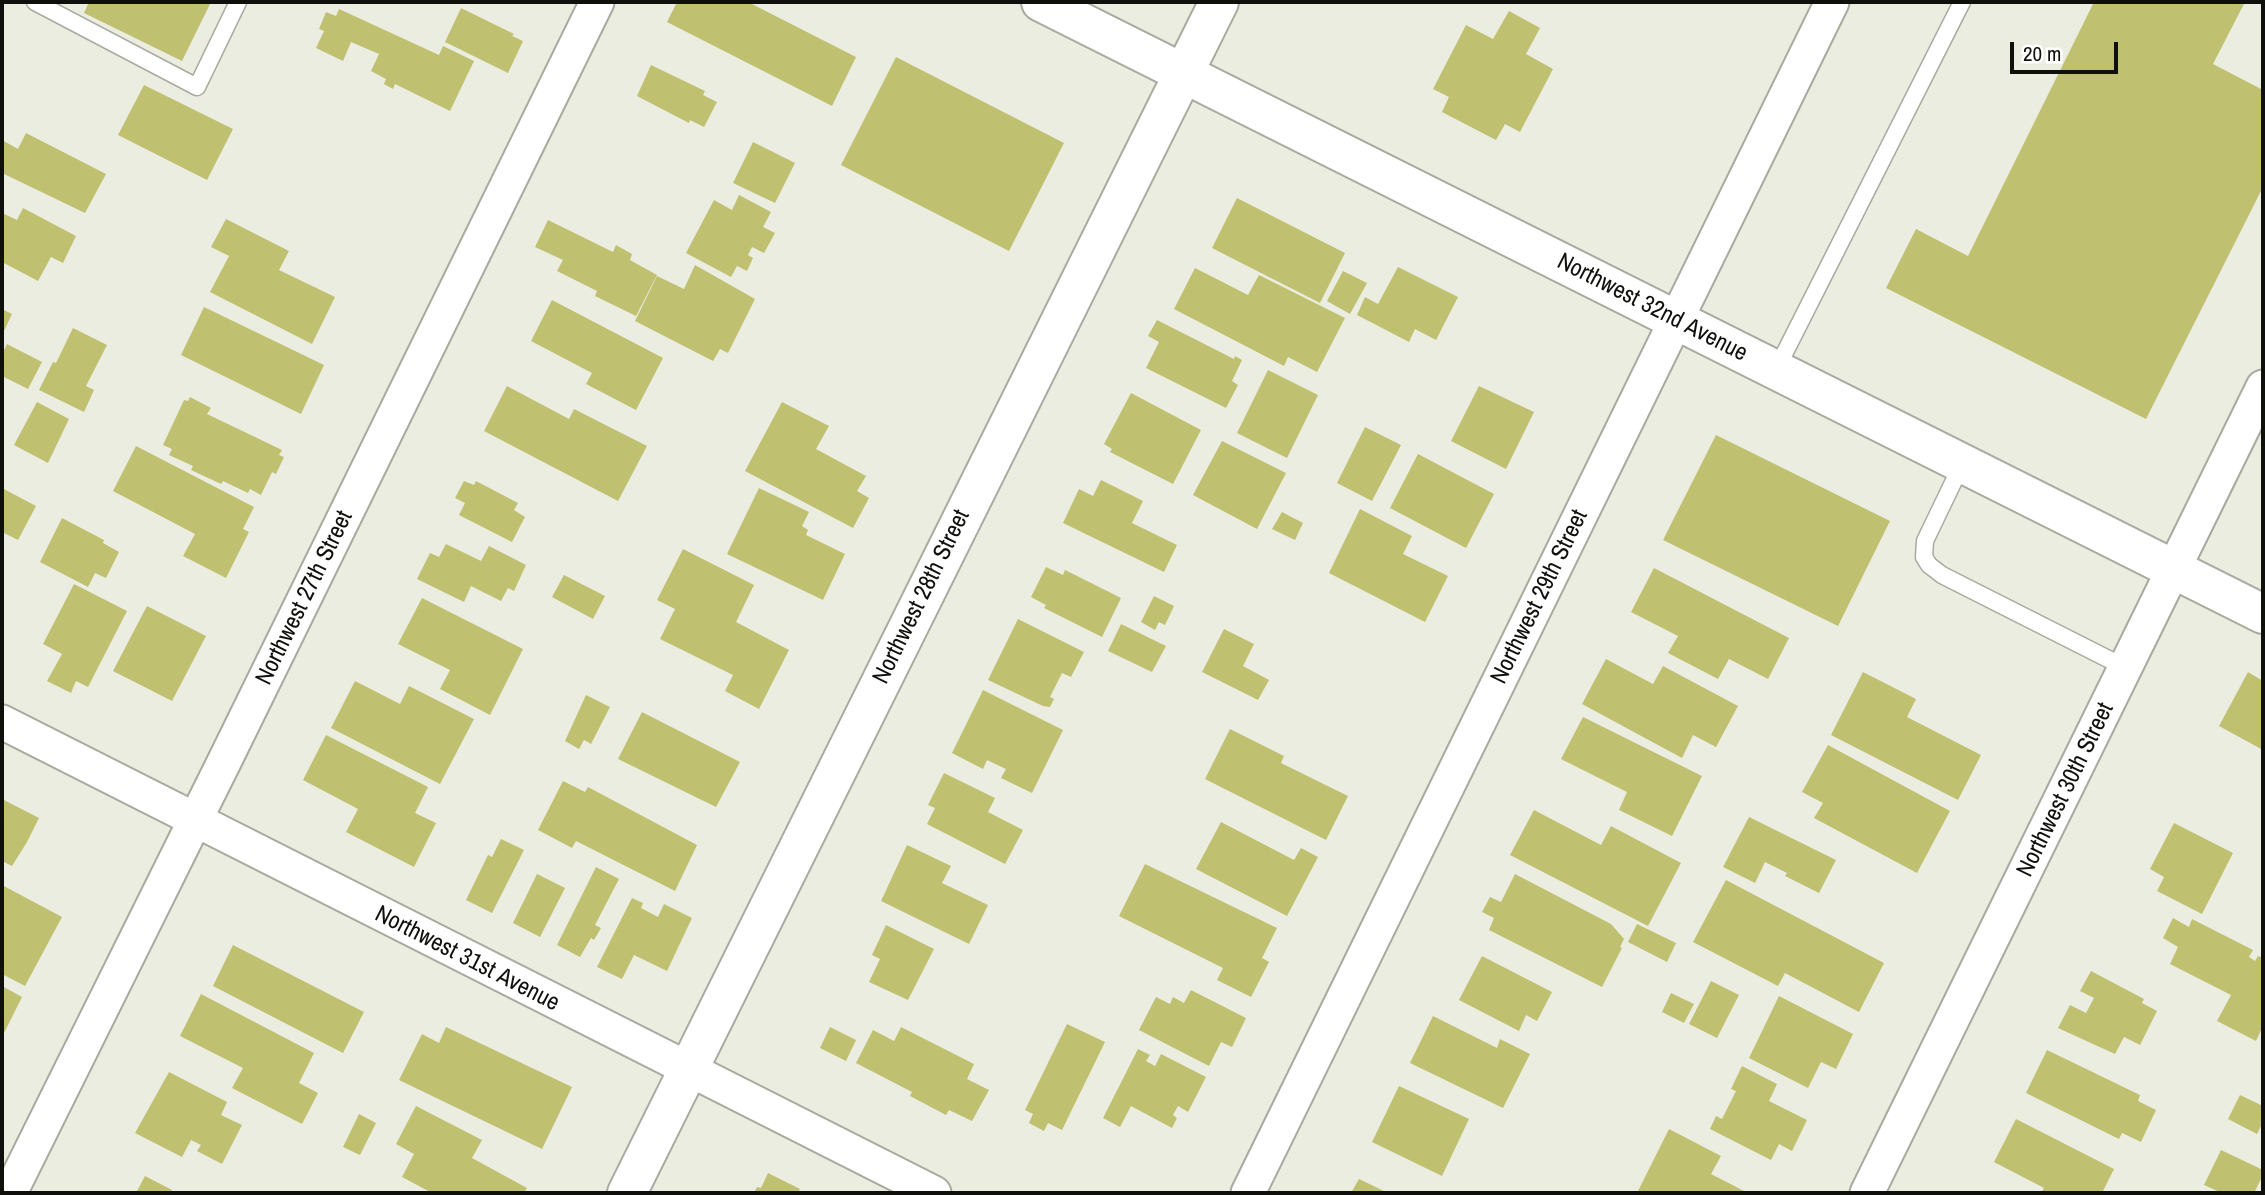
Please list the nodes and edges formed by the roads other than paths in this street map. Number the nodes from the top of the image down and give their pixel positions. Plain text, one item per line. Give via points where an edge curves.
1 (35, 2) edge
2 (238, 2) edge
3 (597, 2) edge
4 (1041, 2) edge
5 (1219, 2) edge
6 (1832, 2) edge
7 (1962, 2) edge
8 (51, 6) edge
9 (1184, 73) junction
10 (1676, 319) junction
11 (1776, 370) junction
12 (2263, 387) edge
13 (1962, 464) junction
14 (2173, 569) junction
15 (2263, 614) edge
16 (2126, 668) junction
17 (2, 722) edge
18 (194, 820) junction
19 (687, 1070) junction
20 (10, 1193) edge
21 (627, 1193) edge
22 (934, 1193) edge
23 (1248, 1193) edge
24 (1867, 1193) edge

1 - 8 lane
2 - 8 lane via 197,87
3 - 18 street, Northwest 27th Street
4 - 9 main road, Northwest 32nd Avenue
5 - 9 main road, Northwest 28th Street
6 - 10 street, Northwest 29th Street
7 - 11 lane
9 - 10 main road, Northwest 32nd Avenue
9 - 19 main road, Northwest 28th Street
10 - 11 main road, Northwest 32nd Avenue
10 - 23 street, Northwest 29th Street
11 - 13 main road, Northwest 32nd Avenue
12 - 14 street, Northwest 30th Street
13 - 14 main road, Northwest 32nd Avenue
13 - 16 lane via 1925,541 1924,557 1929,565
14 - 15 main road, Northwest 32nd Avenue
14 - 16 street, Northwest 30th Street
16 - 24 street, Northwest 30th Street
17 - 18 street, Northwest 31st Avenue
18 - 19 street, Northwest 31st Avenue
18 - 20 street, Northwest 27th Street
19 - 21 main road, Northwest 28th Street
19 - 22 street, Northwest 31st Avenue

